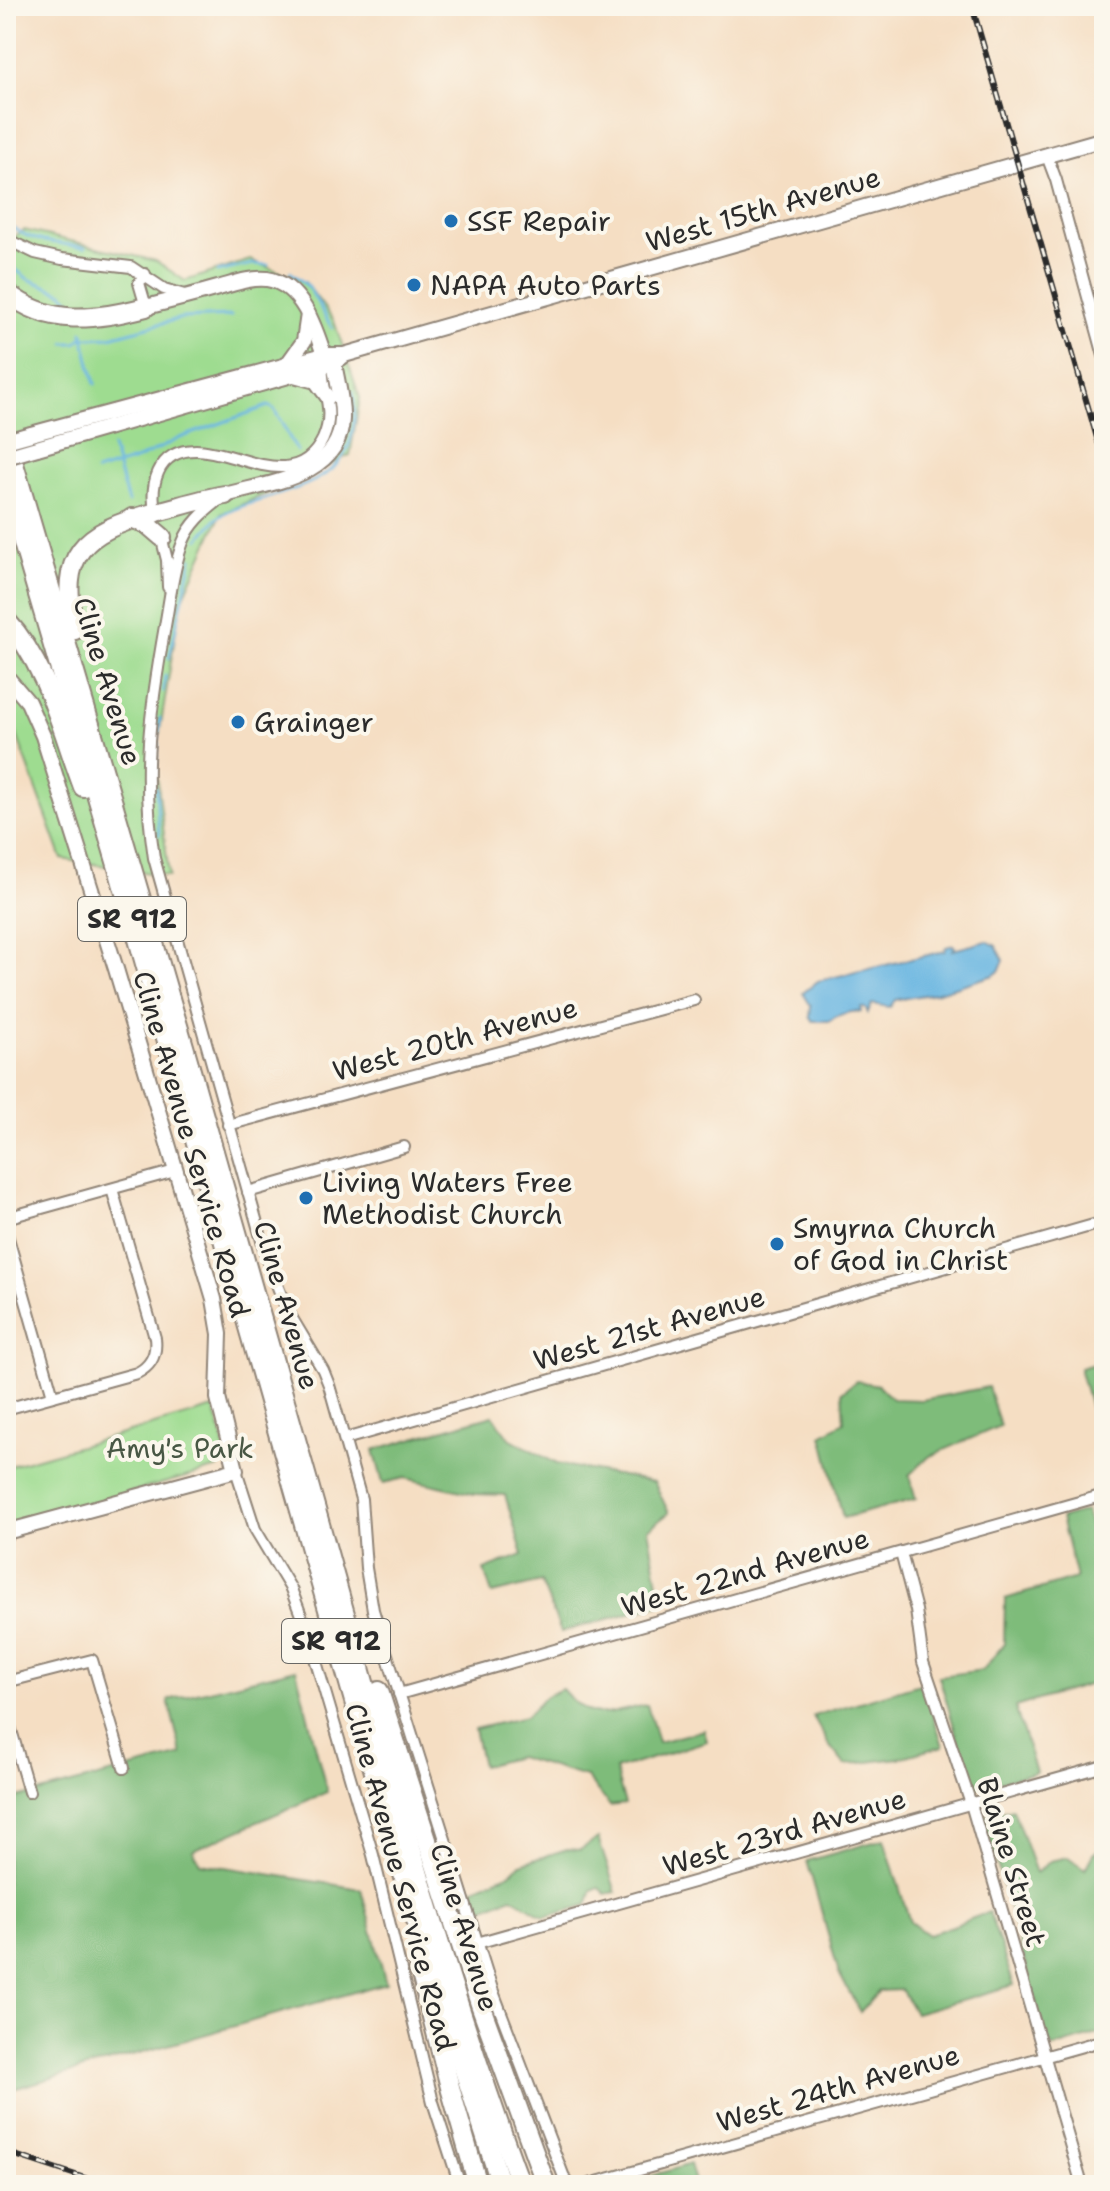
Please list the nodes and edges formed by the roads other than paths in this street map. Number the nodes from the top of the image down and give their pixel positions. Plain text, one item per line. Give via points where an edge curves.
1 (1104, 139) edge
2 (1047, 156) junction
3 (6, 239) edge
4 (145, 274) junction
5 (6, 292) edge
6 (189, 296) junction
7 (146, 307) junction
8 (308, 313) junction
9 (1104, 356) edge
10 (331, 360) junction
11 (290, 370) junction
12 (328, 397) junction
13 (6, 439) edge
14 (34, 441) junction
15 (6, 457) edge
16 (6, 485) edge
17 (225, 495) junction
18 (155, 512) junction
19 (132, 518) junction
20 (162, 537) junction
21 (169, 606) junction
22 (6, 620) edge
23 (6, 676) edge
24 (120, 819) junction
25 (117, 865) junction
26 (694, 1000) dead end
27 (228, 1125) junction
28 (404, 1147) dead end
29 (175, 1171) junction
30 (112, 1189) junction
31 (248, 1192) junction
32 (6, 1218) edge
33 (1104, 1222) edge
34 (6, 1231) edge
35 (53, 1396) junction
36 (6, 1409) edge
37 (345, 1439) junction
38 (236, 1470) junction
39 (1104, 1495) edge
40 (6, 1532) edge
41 (901, 1553) junction
42 (353, 1639) junction
43 (6, 1682) edge
44 (399, 1694) junction
45 (6, 1713) edge
46 (1104, 1766) edge
47 (124, 1768) dead end
48 (29, 1792) dead end
49 (971, 1804) junction
50 (418, 1927) junction
51 (477, 1943) junction
52 (1104, 2040) edge
53 (1044, 2056) junction
54 (460, 2185) edge
55 (478, 2185) edge
56 (501, 2185) edge
57 (521, 2185) edge
58 (546, 2185) edge
59 (567, 2185) edge
60 (586, 2185) edge
61 (1082, 2185) edge

1 - 2 main road, West 15th Avenue
2 - 9 street
2 - 10 main road, West 15th Avenue
3 - 4 street via 35,253 131,267
4 - 6 street via 164,289
4 - 7 street via 139,283
5 - 7 highway via 44,312 83,320
6 - 7 main road
6 - 8 main road via 267,279 290,291
8 - 10 main road
8 - 11 main road via 304,341
10 - 11 main road, West 15th Avenue
10 - 12 street, Cline Avenue
10 - 17 main road, Cline Avenue via 342,421 323,460 301,474
11 - 12 main road via 316,381
11 - 14 main road, West 15th Avenue
12 - 18 street, Cline Avenue via 328,425 310,456 296,464 267,467 209,452 182,453 164,464 153,482
13 - 14 main road, bridge
13 - 24 highway, Cline Avenue / SR 912
14 - 15 main road, bridge
16 - 25 highway, Cline Avenue / SR 912
17 - 18 highway
17 - 21 street, Cline Avenue via 196,520 182,544
18 - 19 highway
18 - 20 street, Cline Avenue
19 - 20 highway
19 - 24 highway via 93,537 77,555 68,584
20 - 21 street, Cline Avenue
21 - 27 street, Cline Avenue via 150,708 150,829 173,933
22 - 25 highway via 41,669
23 - 29 main road, Cline Avenue Service Road via 28,702 43,736
24 - 42 highway, Cline Avenue / SR 912
25 - 50 highway, Cline Avenue / SR 912
26 - 27 street, West 20th Avenue
27 - 31 street, Cline Avenue
28 - 31 street
29 - 30 street
29 - 38 main road, Cline Avenue Service Road via 219,1318 218,1398
30 - 32 street
30 - 35 street via 155,1338 152,1361 137,1373
31 - 37 street, Cline Avenue via 276,1284 325,1374
33 - 37 street, West 21st Avenue
34 - 35 street
35 - 36 street
37 - 44 street, Cline Avenue via 361,1499 371,1601
38 - 40 main road
38 - 54 street, Cline Avenue Service Road via 255,1529 282,1571 307,1631
39 - 41 street, West 22nd Avenue
41 - 44 street, West 22nd Avenue
41 - 49 street, Blaine Street via 923,1662
42 - 57 highway, Cline Avenue / SR 912 via 486,2092
42 - 58 highway via 373,1673 480,2004
43 - 47 street via 92,1660
44 - 51 street, Cline Avenue
45 - 48 street
46 - 49 street, West 23rd Avenue
49 - 51 street, West 23rd Avenue
49 - 53 street, Blaine Street
50 - 55 highway via 419,1969
50 - 56 highway, Cline Avenue / SR 912
51 - 59 street, Cline Avenue
52 - 53 street, West 24th Avenue
53 - 60 street, West 24th Avenue
53 - 61 street, Blaine Street

